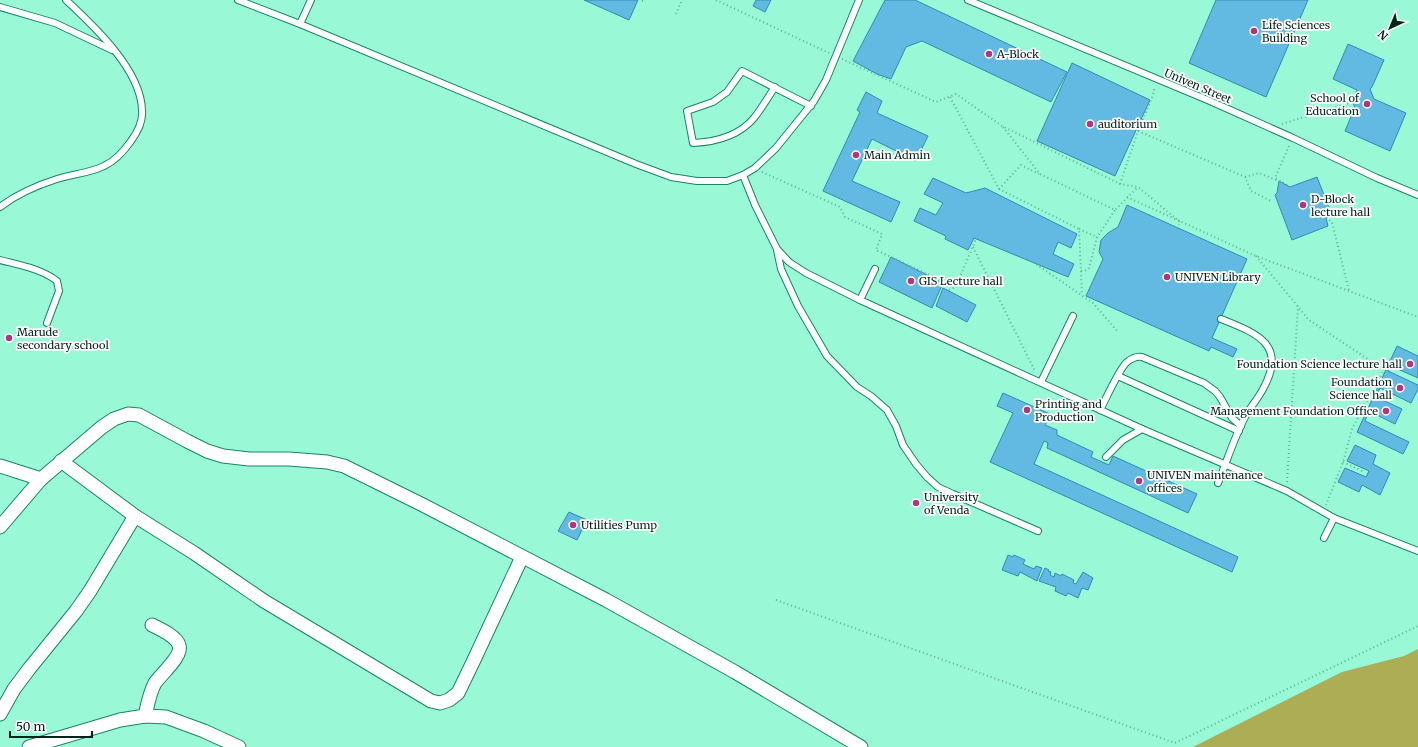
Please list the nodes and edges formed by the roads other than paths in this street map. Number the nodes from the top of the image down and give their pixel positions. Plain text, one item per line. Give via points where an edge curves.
1 (66, 0) edge
2 (238, 0) edge
3 (311, 0) edge
4 (859, 0) edge
5 (968, 0) edge
6 (0, 7) edge
7 (300, 24) junction
8 (115, 51) junction
9 (775, 87) junction
10 (811, 106) junction
11 (744, 175) junction
12 (1418, 195) edge
13 (0, 207) edge
14 (777, 249) junction
15 (0, 260) edge
16 (875, 269) dead end
17 (860, 300) junction
18 (1073, 316) dead end
19 (1221, 319) dead end
20 (47, 323) dead end
21 (1118, 376) junction
22 (1041, 382) junction
23 (1100, 410) junction
24 (1142, 429) junction
25 (1240, 429) junction
26 (1106, 457) dead end
27 (61, 462) junction
28 (1226, 465) junction
29 (0, 466) edge
30 (41, 479) junction
31 (1218, 483) dead end
32 (135, 516) junction
33 (1334, 518) junction
34 (0, 527) edge
35 (1038, 531) dead end
36 (1324, 538) dead end
37 (1418, 551) edge
38 (522, 558) junction
39 (152, 624) dead end
40 (0, 714) edge
41 (145, 716) junction
42 (60, 742) edge
43 (847, 744) edge
44 (29, 747) edge
45 (238, 747) edge
46 (860, 747) edge

1 - 8 lane
2 - 7 lane
3 - 7 lane
4 - 10 lane via 826,80
5 - 12 lane, Univen Street via 1157,79
6 - 8 lane via 55,23
7 - 11 lane via 636,164 671,176 697,181 727,181
8 - 13 lane via 139,92 142,112 137,133 117,158 105,166 57,179
9 - 9 lane via 753,119 736,133 709,142 693,143 687,111 713,102 727,92 742,71
9 - 10 lane
10 - 11 lane via 776,148
11 - 14 lane via 755,206
14 - 17 lane via 789,262 806,273
14 - 35 lane via 781,269 798,306 827,356 857,387 887,410 904,445 927,477 938,487
15 - 20 lane via 32,269 57,281 59,291
16 - 17 lane
17 - 22 lane
18 - 22 lane
19 - 25 lane via 1250,331 1266,343 1273,357 1264,388
21 - 23 lane
21 - 25 lane
21 - 25 lane via 1126,362 1137,356 1204,383 1220,397
22 - 23 lane
23 - 24 lane
24 - 26 lane via 1123,440
24 - 28 lane
25 - 28 lane
27 - 30 street
27 - 32 street
27 - 38 street via 114,419 128,414 139,415 207,451 223,456 249,460 327,462 344,466
28 - 31 lane
28 - 33 lane via 1287,491
29 - 30 street
30 - 34 street
32 - 38 street via 264,602 431,701 440,703 458,693
32 - 40 street via 76,611 14,689
33 - 36 lane
33 - 37 lane
38 - 43 street via 606,600 699,652
39 - 41 street via 177,642 180,650 156,683 149,697
41 - 42 street via 120,720
41 - 45 street via 166,717
42 - 44 street
43 - 46 street

